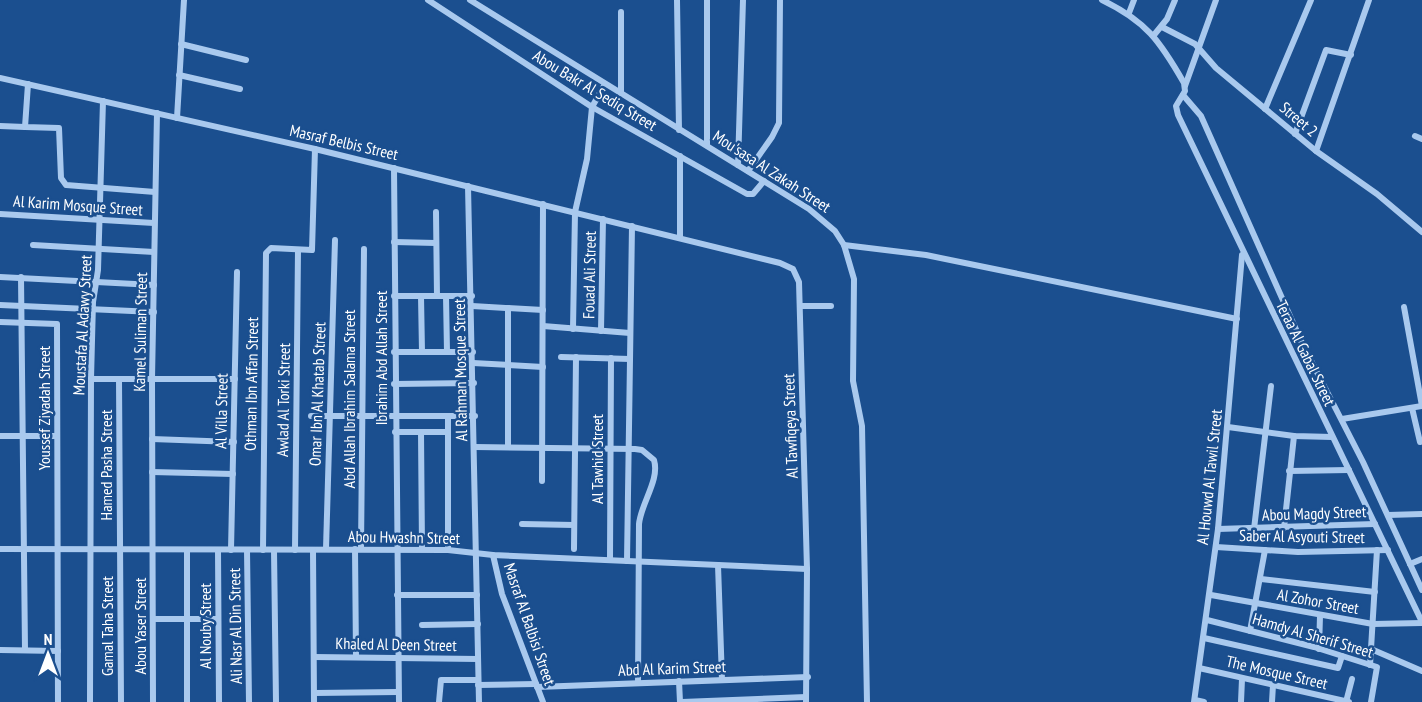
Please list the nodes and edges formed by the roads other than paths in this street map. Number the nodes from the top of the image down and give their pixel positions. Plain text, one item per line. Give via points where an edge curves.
1 (184, 0) edge
2 (428, 0) edge
3 (470, 0) edge
4 (677, 0) edge
5 (707, 0) edge
6 (743, 0) edge
7 (780, 0) edge
8 (1102, 0) edge
9 (1134, 0) edge
10 (1175, 0) edge
11 (1216, 0) edge
12 (1311, 0) edge
13 (1369, 0) edge
14 (621, 12) dead end
15 (1129, 13) junction
16 (1162, 27) junction
17 (1154, 35) junction
18 (181, 44) junction
19 (1199, 47) junction
20 (1352, 55) junction
21 (246, 60) dead end
22 (179, 75) junction
23 (0, 78) edge
24 (28, 84) junction
25 (604, 84) junction
26 (1185, 87) junction
27 (240, 89) dead end
28 (621, 94) junction
29 (1183, 95) junction
30 (103, 101) junction
31 (591, 107) junction
32 (1265, 109) junction
33 (157, 113) junction
34 (177, 118) junction
35 (0, 126) edge
36 (25, 127) junction
37 (679, 130) junction
38 (1295, 134) junction
39 (1415, 136) dead end
40 (1422, 139) edge
41 (707, 145) junction
42 (315, 148) junction
43 (1316, 151) junction
44 (680, 156) junction
45 (738, 165) junction
46 (394, 168) junction
47 (748, 171) junction
48 (761, 179) junction
49 (468, 186) junction
50 (101, 189) junction
51 (155, 192) junction
52 (543, 204) junction
53 (436, 212) dead end
54 (575, 212) junction
55 (0, 214) edge
56 (603, 219) junction
57 (100, 220) junction
58 (154, 223) junction
59 (632, 226) junction
60 (1422, 232) edge
61 (680, 238) junction
62 (335, 240) dead end
63 (394, 242) junction
64 (436, 243) junction
65 (33, 245) dead end
66 (844, 245) junction
67 (99, 249) junction
68 (364, 249) dead end
69 (298, 250) junction
70 (154, 252) junction
71 (1242, 253) junction
72 (237, 272) dead end
73 (0, 277) edge
74 (21, 278) junction
75 (97, 282) junction
76 (154, 285) junction
77 (394, 296) junction
78 (421, 296) junction
79 (437, 296) junction
80 (446, 296) junction
81 (472, 296) junction
82 (0, 305) edge
83 (21, 306) junction
84 (472, 306) junction
85 (800, 306) junction
86 (831, 306) dead end
87 (1404, 307) dead end
88 (508, 308) junction
89 (93, 309) junction
90 (543, 310) junction
91 (154, 312) junction
92 (1237, 319) junction
93 (0, 322) edge
94 (21, 322) junction
95 (543, 326) junction
96 (573, 329) junction
97 (601, 331) junction
98 (630, 333) junction
99 (394, 352) junction
100 (422, 352) junction
101 (447, 352) junction
102 (473, 352) junction
103 (561, 357) dead end
104 (576, 357) junction
105 (611, 358) junction
106 (630, 359) junction
107 (473, 363) junction
108 (508, 365) junction
109 (543, 367) junction
110 (91, 379) junction
111 (119, 379) junction
112 (152, 379) junction
113 (235, 379) junction
114 (474, 382) junction
115 (394, 384) junction
116 (1271, 386) dead end
117 (1422, 406) edge
118 (1412, 408) junction
119 (311, 416) dead end
120 (330, 416) junction
121 (362, 416) junction
122 (394, 416) junction
123 (448, 416) junction
124 (475, 416) junction
125 (1342, 419) junction
126 (1228, 427) junction
127 (395, 432) junction
128 (421, 432) junction
129 (448, 432) junction
130 (1266, 432) junction
131 (0, 436) edge
132 (23, 436) junction
133 (57, 436) junction
134 (1294, 436) junction
135 (1332, 437) junction
136 (152, 439) junction
137 (234, 441) junction
138 (1420, 442) dead end
139 (475, 447) junction
140 (508, 447) junction
141 (542, 447) junction
142 (575, 448) junction
143 (611, 448) junction
144 (628, 449) junction
145 (1349, 470) junction
146 (1289, 471) junction
147 (152, 472) junction
148 (233, 474) junction
149 (542, 481) dead end
150 (1422, 514) edge
151 (1389, 520) junction
152 (522, 524) dead end
153 (574, 525) junction
154 (1377, 526) junction
155 (1284, 528) junction
156 (1218, 529) junction
157 (1254, 529) junction
158 (1216, 547) junction
159 (0, 549) edge
160 (313, 549) junction
161 (326, 549) junction
162 (358, 549) junction
163 (397, 549) junction
164 (422, 549) junction
165 (574, 549) dead end
166 (25, 550) junction
167 (218, 550) junction
168 (231, 550) junction
169 (247, 550) junction
170 (263, 550) junction
171 (274, 550) junction
172 (295, 550) junction
173 (448, 550) junction
174 (1265, 550) junction
175 (1377, 550) junction
176 (1388, 550) junction
177 (57, 551) junction
178 (89, 551) junction
179 (121, 551) junction
180 (154, 551) junction
181 (187, 551) junction
182 (477, 553) junction
183 (493, 555) junction
184 (610, 560) junction
185 (1422, 560) edge
186 (627, 561) junction
187 (638, 561) junction
188 (1410, 564) junction
189 (718, 565) junction
190 (807, 569) junction
191 (1261, 579) junction
192 (1422, 590) edge
193 (1375, 592) junction
194 (397, 595) junction
195 (477, 595) junction
196 (1210, 595) junction
197 (1257, 604) junction
198 (1320, 616) junction
199 (153, 619) junction
200 (187, 619) junction
201 (219, 619) junction
202 (1207, 620) junction
203 (1422, 622) edge
204 (478, 624) junction
205 (1373, 624) junction
206 (422, 625) dead end
207 (1250, 631) junction
208 (1204, 638) junction
209 (1319, 649) junction
210 (1371, 649) junction
211 (0, 650) edge
212 (25, 650) junction
213 (58, 651) junction
214 (1342, 656) junction
215 (314, 657) junction
216 (356, 657) junction
217 (398, 657) junction
218 (478, 658) junction
219 (1370, 665) junction
220 (1199, 668) junction
221 (1422, 670) edge
222 (808, 677) junction
223 (1242, 679) junction
224 (1352, 679) dead end
225 (722, 680) junction
226 (679, 681) junction
227 (478, 682) junction
228 (638, 682) junction
229 (1273, 685) junction
230 (536, 686) junction
231 (398, 692) junction
232 (314, 693) junction
233 (1313, 694) junction
234 (806, 699) edge
235 (1195, 701) edge
236 (58, 702) edge
237 (90, 702) edge
238 (121, 702) edge
239 (153, 702) edge
240 (187, 702) edge
241 (219, 702) edge
242 (249, 702) edge
243 (276, 702) edge
244 (314, 702) edge
245 (399, 702) edge
246 (439, 702) edge
247 (478, 702) edge
248 (543, 702) edge
249 (681, 702) edge
250 (867, 702) edge
251 (1204, 702) edge
252 (1240, 702) edge
253 (1272, 702) edge
254 (1312, 702) edge
255 (1347, 702) edge
256 (1371, 702) edge

1 - 18 street
2 - 31 street, Abou Bakr Al Sediq Street
3 - 25 street, Mou'sasa Al Zakah Street
4 - 37 street
5 - 41 street
6 - 45 street
7 - 47 street via 779,123
8 - 15 street
9 - 15 street
10 - 16 street
11 - 19 street, Teraa Al Gabal Street
12 - 32 street
13 - 20 street
14 - 28 street
15 - 17 street
16 - 17 street
16 - 19 street, Street 2
17 - 26 street
18 - 21 street
18 - 22 street
19 - 26 street, Teraa Al Gabal Street
19 - 32 street, Street 2 via 1216,68
20 - 38 street via 1326,50
20 - 43 street
22 - 27 street
22 - 34 street
23 - 24 street, Masraf Belbis Street
24 - 30 street, Masraf Belbis Street
24 - 36 street
25 - 28 street, Mou'sasa Al Zakah Street
25 - 31 street
26 - 29 street, Teraa Al Gabal Street
28 - 37 street, Mou'sasa Al Zakah Street
29 - 71 street, Teraa Al Gabal Street via 1176,111
29 - 125 street, Teraa Al Gabal Street via 1201,116 1302,343
30 - 33 street, Masraf Belbis Street
30 - 50 street, Moustafa Al Adawy Street
31 - 44 street, Abou Bakr Al Sediq Street
31 - 54 street via 587,159
32 - 38 street, Street 2
33 - 34 street, Masraf Belbis Street
33 - 51 street, Kamel Suliman Street
34 - 42 street, Masraf Belbis Street
35 - 36 street
36 - 50 street via 59,128 64,183 69,187
37 - 41 street, Mou'sasa Al Zakah Street
38 - 43 street, Street 2
39 - 40 street
41 - 45 street, Mou'sasa Al Zakah Street
42 - 46 street, Masraf Belbis Street
42 - 69 street via 313,249
43 - 60 street, Street 2
44 - 48 street, Abou Bakr Al Sediq Street via 747,194 753,194
44 - 61 street
45 - 47 street, Mou'sasa Al Zakah Street
46 - 49 street, Masraf Belbis Street
46 - 63 street, Ibrahim Abd Allah Street
47 - 48 street, Mou'sasa Al Zakah Street
48 - 66 street, Mou'sasa Al Zakah Street via 823,219
49 - 52 street, Masraf Belbis Street
49 - 81 street, Al Rahman Mosque Street
50 - 51 street
50 - 57 street, Moustafa Al Adawy Street
51 - 58 street, Kamel Suliman Street
52 - 54 street, Masraf Belbis Street
52 - 90 street
53 - 64 street
54 - 56 street, Masraf Belbis Street
54 - 96 street
55 - 57 street, Al Karim Mosque Street
56 - 59 street, Masraf Belbis Street
56 - 97 street, Fouad Ali Street
57 - 58 street, Al Karim Mosque Street
57 - 67 street, Moustafa Al Adawy Street
58 - 70 street, Kamel Suliman Street
59 - 61 street, Masraf Belbis Street
59 - 98 street
61 - 85 street, Al Tawfiqeya Street via 787,266 797,275
62 - 120 street, Omar Ibn Al Khatab Street
63 - 64 street
63 - 77 street, Ibrahim Abd Allah Street
64 - 79 street
65 - 67 street
66 - 92 street via 926,255
66 - 250 street, Mou'sasa Al Zakah Street via 854,279 853,381 862,426
67 - 70 street
67 - 75 street, Moustafa Al Adawy Street
68 - 121 street, Abd Allah Ibrahim Salama Street
69 - 170 street, Othman Ibn Affan Street via 271,248 266,253
69 - 172 street, Awlad Al Torki Street
70 - 76 street, Kamel Suliman Street
71 - 92 street, Al Houwd Al Tawil Street
71 - 135 street, Teraa Al Gabal Street
72 - 113 street, Al Villa Street
73 - 74 street
74 - 75 street
74 - 83 street
75 - 76 street
75 - 89 street, Moustafa Al Adawy Street
76 - 91 street, Kamel Suliman Street
77 - 78 street
77 - 99 street, Ibrahim Abd Allah Street
78 - 79 street
78 - 100 street
79 - 80 street
80 - 81 street
80 - 101 street
81 - 84 street, Al Rahman Mosque Street
82 - 83 street
83 - 89 street
83 - 94 street
84 - 88 street
84 - 102 street, Al Rahman Mosque Street
85 - 86 street
85 - 190 street, Al Tawfiqeya Street
87 - 117 street
88 - 90 street
88 - 108 street
89 - 91 street
89 - 110 street, Moustafa Al Adawy Street
90 - 95 street
91 - 112 street, Kamel Suliman Street
92 - 126 street, Al Houwd Al Tawil Street
93 - 94 street, Youssef Ziyadah Street
94 - 132 street
94 - 133 street, Youssef Ziyadah Street via 57,324
95 - 96 street
95 - 109 street
96 - 97 street
97 - 98 street
98 - 106 street
99 - 100 street
99 - 115 street, Ibrahim Abd Allah Street
100 - 101 street
101 - 102 street
102 - 107 street, Al Rahman Mosque Street
103 - 104 street
104 - 105 street
104 - 142 street
105 - 106 street
105 - 143 street, Al Tawhid Street
106 - 144 street
107 - 108 street
107 - 114 street, Al Rahman Mosque Street
108 - 109 street
108 - 140 street
109 - 141 street
110 - 111 street
110 - 178 street, Moustafa Al Adawy Street
111 - 112 street
111 - 179 street, Hamed Pasha Street
112 - 113 street
112 - 136 street, Kamel Suliman Street
113 - 137 street, Al Villa Street
114 - 115 street
114 - 124 street, Al Rahman Mosque Street
115 - 122 street, Ibrahim Abd Allah Street
116 - 130 street
117 - 118 street
118 - 125 street
118 - 138 street
119 - 120 street
120 - 121 street
120 - 161 street, Omar Ibn Al Khatab Street
121 - 122 street
121 - 162 street, Abd Allah Ibrahim Salama Street
122 - 123 street
122 - 127 street, Ibrahim Abd Allah Street
123 - 124 street
123 - 129 street
124 - 139 street, Al Rahman Mosque Street
125 - 151 street, Teraa Al Gabal Street
126 - 130 street
126 - 156 street, Al Houwd Al Tawil Street
127 - 128 street
127 - 163 street, Ibrahim Abd Allah Street
128 - 129 street
128 - 164 street
129 - 173 street
130 - 134 street
130 - 157 street
131 - 132 street
132 - 133 street
132 - 166 street
133 - 177 street, Youssef Ziyadah Street
134 - 135 street
134 - 146 street
135 - 145 street, Teraa Al Gabal Street
136 - 137 street
136 - 147 street, Kamel Suliman Street
137 - 148 street, Al Villa Street
139 - 140 street
139 - 182 street, Al Rahman Mosque Street
140 - 141 street
141 - 142 street
141 - 149 street
142 - 143 street
142 - 153 street
143 - 144 street
143 - 184 street, Al Tawhid Street
144 - 186 street
144 - 187 street via 649,454 656,467 640,515
145 - 146 street
145 - 154 street, Teraa Al Gabal Street
146 - 155 street
147 - 148 street
147 - 180 street, Kamel Suliman Street
148 - 168 street, Al Villa Street
150 - 151 street
151 - 154 street
151 - 188 street, Teraa Al Gabal Street
152 - 153 street
153 - 165 street
154 - 155 street, Abou Magdy Street
154 - 176 street, Teraa Al Gabal Street
155 - 157 street, Abou Magdy Street
156 - 157 street, Abou Magdy Street
156 - 158 street, Al Houwd Al Tawil Street
158 - 174 street, Saber Al Asyouti Street
158 - 196 street, Al Houwd Al Tawil Street
159 - 166 street, Abou Hwashn Street
160 - 161 street, Abou Hwashn Street
160 - 172 street, Abou Hwashn Street
160 - 215 street
161 - 162 street, Abou Hwashn Street
162 - 163 street, Abou Hwashn Street
162 - 216 street, Abd Allah Ibrahim Salama Street
163 - 164 street, Abou Hwashn Street
163 - 194 street, Ibrahim Abd Allah Street
164 - 173 street, Abou Hwashn Street
166 - 177 street, Abou Hwashn Street
166 - 212 street
167 - 168 street, Abou Hwashn Street
167 - 181 street, Abou Hwashn Street
167 - 201 street, Al Nouby Street
168 - 169 street, Abou Hwashn Street
169 - 170 street, Abou Hwashn Street
169 - 242 street, Ali Nasr Al Din Street
170 - 171 street, Abou Hwashn Street
171 - 172 street, Abou Hwashn Street
171 - 243 street
173 - 182 street, Abou Hwashn Street
174 - 175 street, Saber Al Asyouti Street
174 - 191 street
175 - 176 street, Saber Al Asyouti Street
175 - 193 street
176 - 203 street, Teraa Al Gabal Street
177 - 178 street, Abou Hwashn Street
177 - 213 street, Youssef Ziyadah Street
178 - 179 street, Abou Hwashn Street
178 - 237 street, Moustafa Al Adawy Street
179 - 180 street, Abou Hwashn Street
179 - 238 street, Gamal Taha Street
180 - 181 street, Abou Hwashn Street
180 - 199 street, Abou Yaser Street
181 - 200 street
182 - 183 street, Abou Hwashn Street
182 - 195 street, Al Rahman Mosque Street
183 - 184 street, Abou Hwashn Street
183 - 230 street, Masraf Al Balbisi Street via 502,594
184 - 186 street, Abou Hwashn Street
185 - 188 street
186 - 187 street, Abou Hwashn Street
187 - 189 street, Abou Hwashn Street
187 - 228 street
188 - 192 street, Teraa Al Gabal Street
189 - 190 street, Abou Hwashn Street
189 - 225 street
190 - 222 street, Al Tawfiqeya Street
191 - 193 street
191 - 197 street
193 - 205 street
194 - 195 street
194 - 217 street, Ibrahim Abd Allah Street
195 - 204 street, Al Rahman Mosque Street
196 - 197 street, Al Zohor Street
196 - 202 street, Al Houwd Al Tawil Street
197 - 198 street, Al Zohor Street
197 - 207 street
198 - 205 street, Al Zohor Street
198 - 209 street
199 - 200 street
199 - 239 street, Abou Yaser Street
200 - 201 street
200 - 240 street
201 - 241 street, Al Nouby Street
202 - 207 street, Hamdy Al Sherif Street
202 - 208 street, Al Houwd Al Tawil Street
203 - 205 street, Al Zohor Street
204 - 206 street
204 - 218 street, Al Rahman Mosque Street
205 - 210 street
207 - 209 street, Hamdy Al Sherif Street
208 - 214 street via 1338,668
208 - 220 street, Al Houwd Al Tawil Street
209 - 214 street, Hamdy Al Sherif Street
210 - 219 street
210 - 221 street
211 - 212 street
212 - 213 street
213 - 236 street, Youssef Ziyadah Street
214 - 219 street, Hamdy Al Sherif Street
215 - 216 street, Khaled Al Deen Street
215 - 232 street
216 - 217 street, Khaled Al Deen Street
217 - 218 street, Khaled Al Deen Street
217 - 231 street, Ibrahim Abd Allah Street
218 - 227 street, Al Rahman Mosque Street
219 - 256 street, Hamdy Al Sherif Street via 1378,669
220 - 223 street, The Mosque Street
220 - 235 street, Al Houwd Al Tawil Street
222 - 225 street, Abd Al Karim Street
222 - 234 street, Al Tawfiqeya Street
223 - 229 street, The Mosque Street
223 - 252 street
224 - 255 street
225 - 226 street, Abd Al Karim Street
226 - 228 street, Abd Al Karim Street
226 - 249 street
227 - 230 street, Abd Al Karim Street
227 - 246 street, Abd Al Karim Street via 441,680
227 - 247 street, Al Rahman Mosque Street
228 - 230 street, Abd Al Karim Street
229 - 233 street, The Mosque Street
229 - 253 street
230 - 248 street, Masraf Al Balbisi Street
231 - 232 street
231 - 245 street, Ibrahim Abd Allah Street
232 - 244 street
233 - 254 street
233 - 255 street, The Mosque Street
234 - 249 street
235 - 251 street

